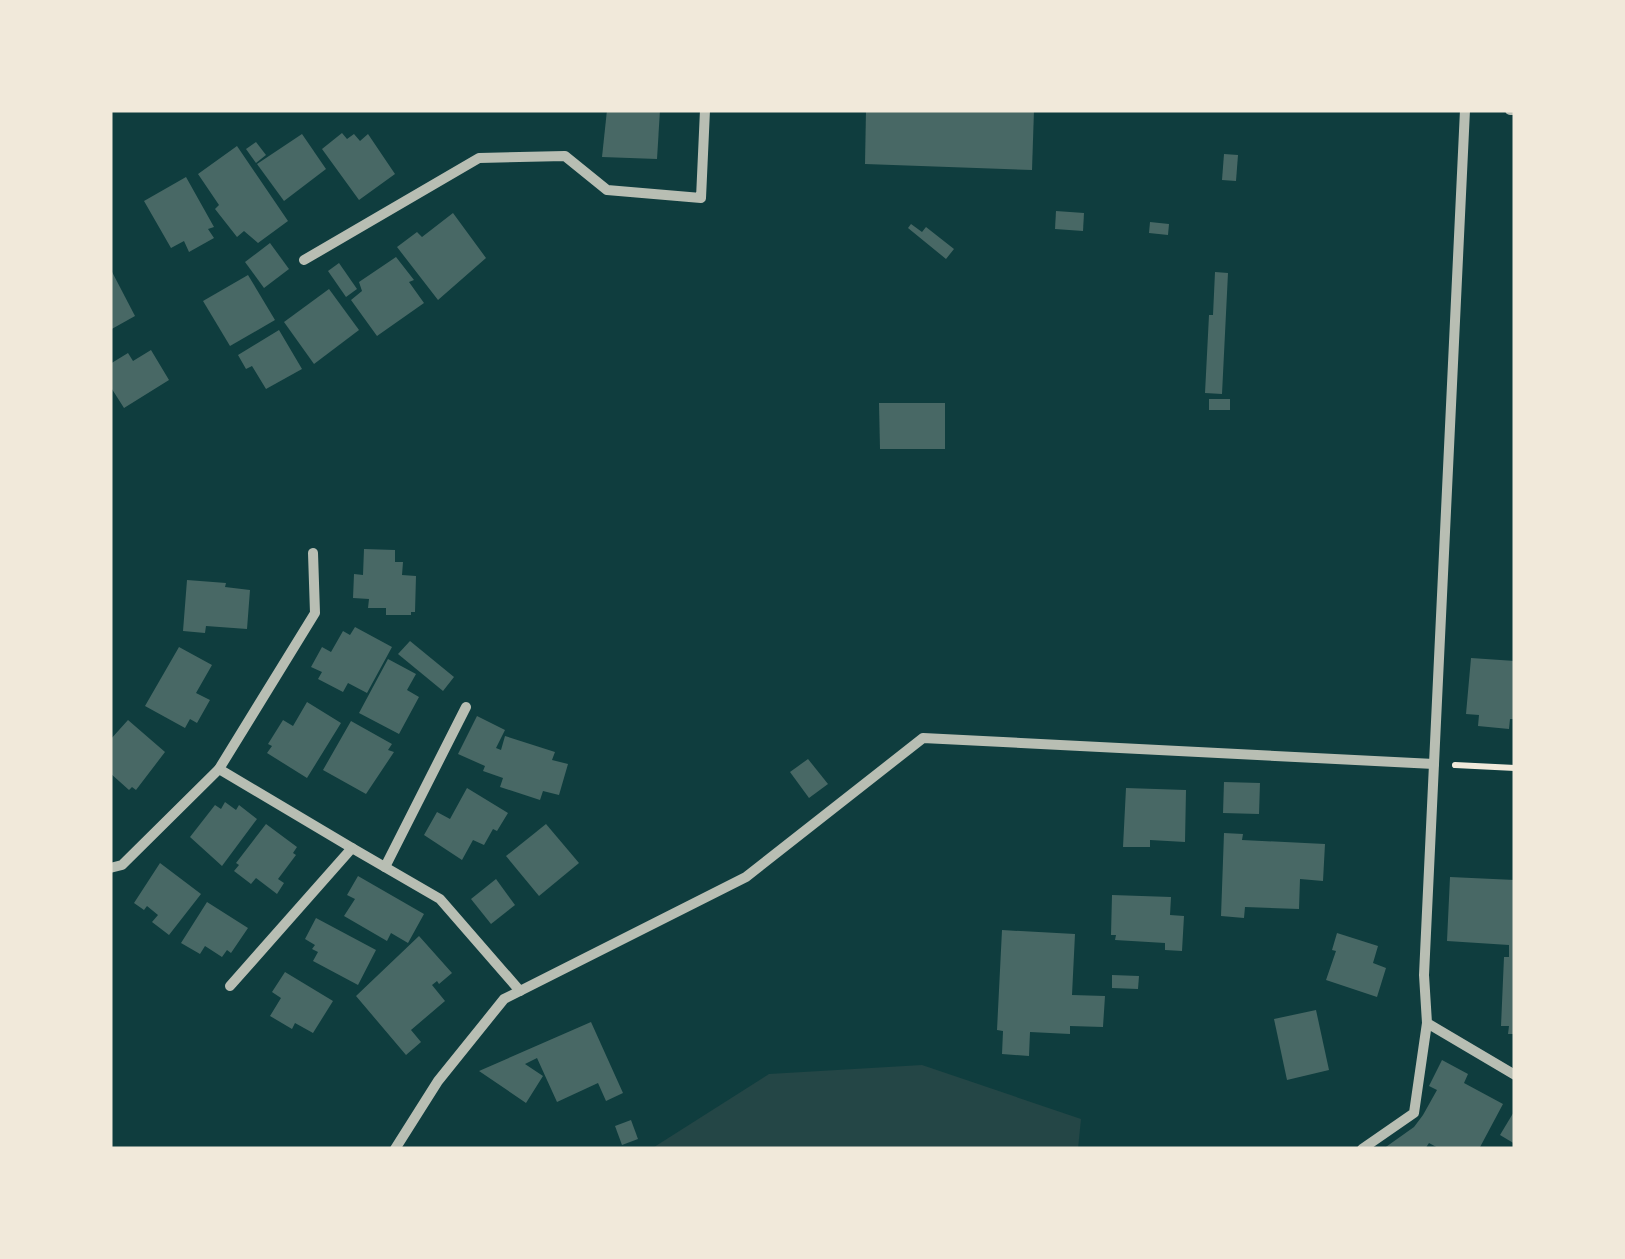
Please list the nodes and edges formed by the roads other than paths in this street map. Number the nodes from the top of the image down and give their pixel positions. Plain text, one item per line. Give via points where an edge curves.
1 (706, 110) edge
2 (1465, 110) edge
3 (304, 260) dead end
4 (313, 553) dead end
5 (466, 707) dead end
6 (1434, 764) junction
7 (218, 769) junction
8 (352, 848) junction
9 (385, 867) junction
10 (110, 868) edge
11 (230, 986) dead end
12 (520, 990) junction
13 (1427, 1023) junction
14 (1515, 1075) edge
15 (395, 1149) edge
16 (1362, 1149) edge

1 - 3 street via 700,198 608,190 564,156 480,158
2 - 6 street
4 - 7 street via 315,614
5 - 9 street
6 - 12 street via 923,738 746,878
6 - 13 street
7 - 8 street
7 - 10 street via 122,865
8 - 9 street
8 - 11 street
9 - 12 street via 440,898
12 - 15 street via 504,999 438,1081
13 - 14 street
13 - 16 street via 1414,1113

